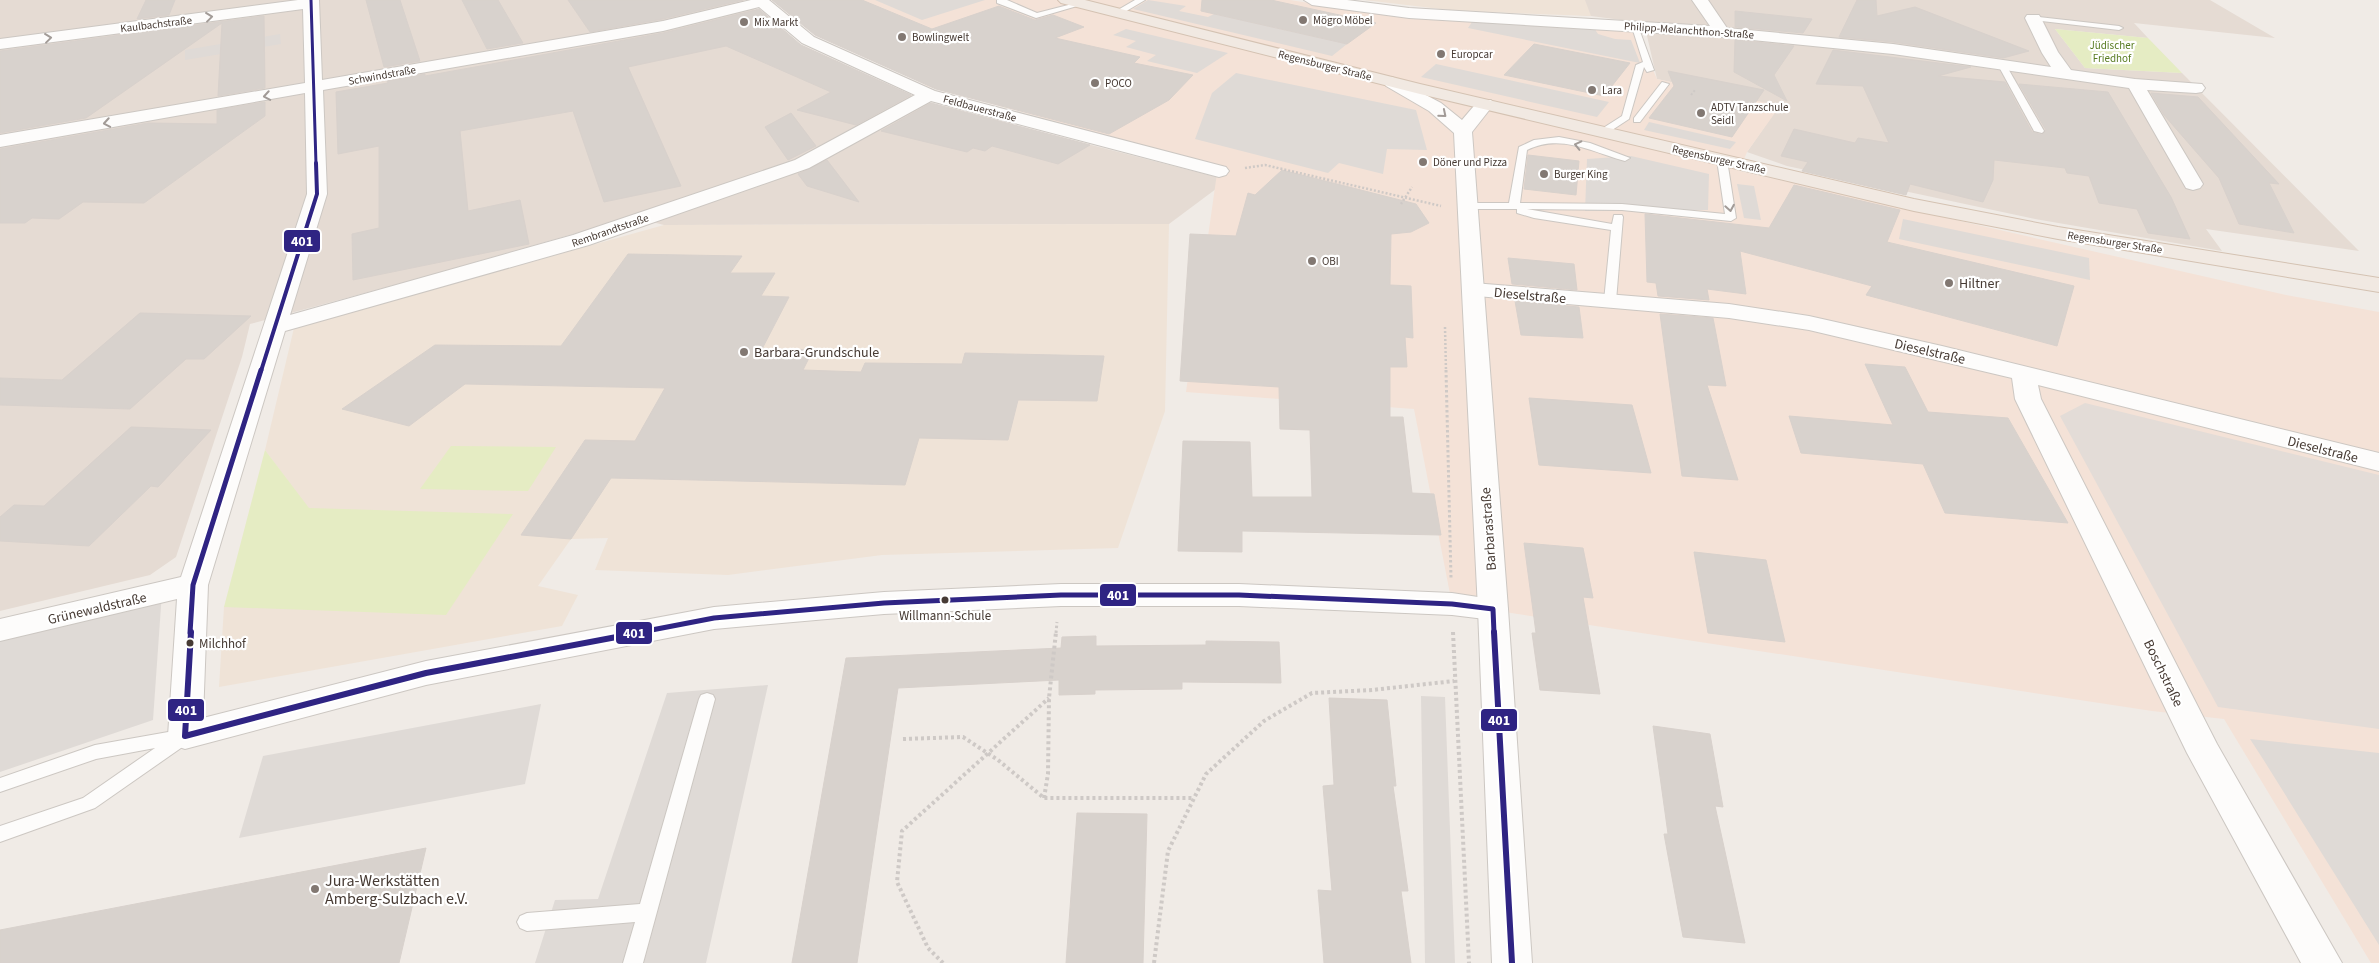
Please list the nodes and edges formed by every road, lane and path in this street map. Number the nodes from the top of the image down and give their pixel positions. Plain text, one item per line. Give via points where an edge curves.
1 (1003, 0) edge
2 (1141, 0) edge
3 (1312, 0) edge
4 (1700, 0) edge
5 (761, 1) edge
6 (311, 2) edge
7 (1073, 2) edge
8 (1115, 14) junction
9 (2033, 18) joint
10 (1634, 26) junction
11 (2118, 28) dead end
12 (1722, 32) junction
13 (0, 44) edge
14 (2002, 65) junction
15 (2066, 74) junction
16 (1392, 82) junction
17 (1665, 84) dead end
18 (2135, 84) junction
19 (315, 87) junction
20 (2196, 88) dead end
21 (1694, 90) dead end
22 (930, 95) junction
23 (1690, 95) dead end
24 (1485, 104) junction
25 (1637, 120) dead end
26 (1463, 131) junction
27 (2039, 131) dead end
28 (1603, 132) junction
29 (0, 141) edge
30 (1625, 158) dead end
31 (1722, 160) junction
32 (1219, 171) joint
33 (2193, 184) dead end
34 (1412, 187) dead end
35 (1441, 197) dead end
36 (1406, 198) junction
37 (1401, 204) dead end
38 (1467, 206) junction
39 (1510, 206) junction
40 (1679, 212) joint
41 (1618, 222) joint
42 (2379, 286) edge
43 (1473, 290) junction
44 (1610, 301) junction
45 (1445, 326) dead end
46 (275, 327) junction
47 (2024, 375) junction
48 (2379, 462) edge
49 (193, 585) junction
50 (1061, 595) junction
51 (1452, 604) junction
52 (1493, 609) junction
53 (0, 630) edge
54 (1454, 681) junction
55 (1049, 698) junction
56 (707, 699) dead end
57 (185, 736) junction
58 (903, 739) dead end
59 (986, 753) junction
60 (0, 785) edge
61 (1044, 798) junction
62 (1194, 798) junction
63 (0, 834) edge
64 (647, 912) junction
65 (527, 922) dead end
66 (633, 963) edge
67 (942, 963) edge
68 (1154, 963) edge
69 (1469, 963) edge
70 (1512, 963) edge
71 (2322, 963) edge

1 - 7 lane via 1000,1 1036,16
2 - 8 lane
3 - 10 street, Philipp-Melanchthon-Straße via 1429,15
4 - 12 street
5 - 19 street, Schwindstraße via 663,26
5 - 22 street, Feldbauerstraße via 808,40
13 -> 6 street, Kaulbachstraße
6 - 19 street
7 - 8 main road, Regensburger Straße
8 - 16 main road, Regensburger Straße
9 - 11 lane
9 - 15 street via 2050,53
10 - 12 street, Philipp-Melanchthon-Straße
10 - 28 lane via 1649,67 1640,65 1626,117
12 - 14 street, Philipp-Melanchthon-Straße via 1893,49
14 - 15 street, Philipp-Melanchthon-Straße
14 - 27 lane
15 - 18 street, Philipp-Melanchthon-Straße
16 - 24 main road, Regensburger Straße
16 -> 26 street via 1434,107
17 - 25 lane
18 - 20 street, Philipp-Melanchthon-Straße
18 - 33 street
19 -> 29 street, Schwindstraße
19 - 46 street via 317,194
21 - 23 path
22 - 32 street, Feldbauerstraße
22 - 46 street, Rembrandtstraße via 802,164 581,240
24 - 26 street
24 - 28 main road, Regensburger Straße
26 - 38 street, Barbarastraße
28 - 31 main road, Regensburger Straße
30 -> 39 lane via 1558,140 1533,142 1522,149
31 -> 40 lane via 1731,218
31 - 42 main road, Regensburger Straße via 1914,205 2058,233
32 - 36 path via 1265,165
34 - 36 path
35 - 36 path via 1441,207
36 - 37 path
38 - 39 lane
38 - 43 street, Barbarastraße
39 - 40 lane via 1622,207
39 - 41 lane via 1534,215
41 - 44 lane
43 - 44 street, Dieselstraße
43 - 52 street, Barbarastraße
44 - 47 street, Dieselstraße via 1729,311 1809,323
45 - 51 path
46 - 49 street
47 - 48 street, Dieselstraße
47 - 71 street, Boschstraße via 2028,399 2204,753
49 - 53 street, Grünewaldstraße
49 - 57 street
50 - 51 street via 1239,595
50 - 55 path
50 - 57 street via 884,603 714,618 426,672
51 - 52 street
51 - 54 path
52 - 70 street, Barbarastraße
54 - 62 path via 1312,693 1264,721 1206,774
54 - 69 path
55 - 59 path
55 - 61 path via 1048,774
56 - 64 lane
57 - 60 lane via 96,752
57 - 63 lane via 89,803
58 - 59 path via 963,737
59 - 61 path
59 - 67 path via 902,832 897,882 928,948
61 - 62 path
62 - 68 path via 1168,851
64 - 65 lane
64 - 66 lane

